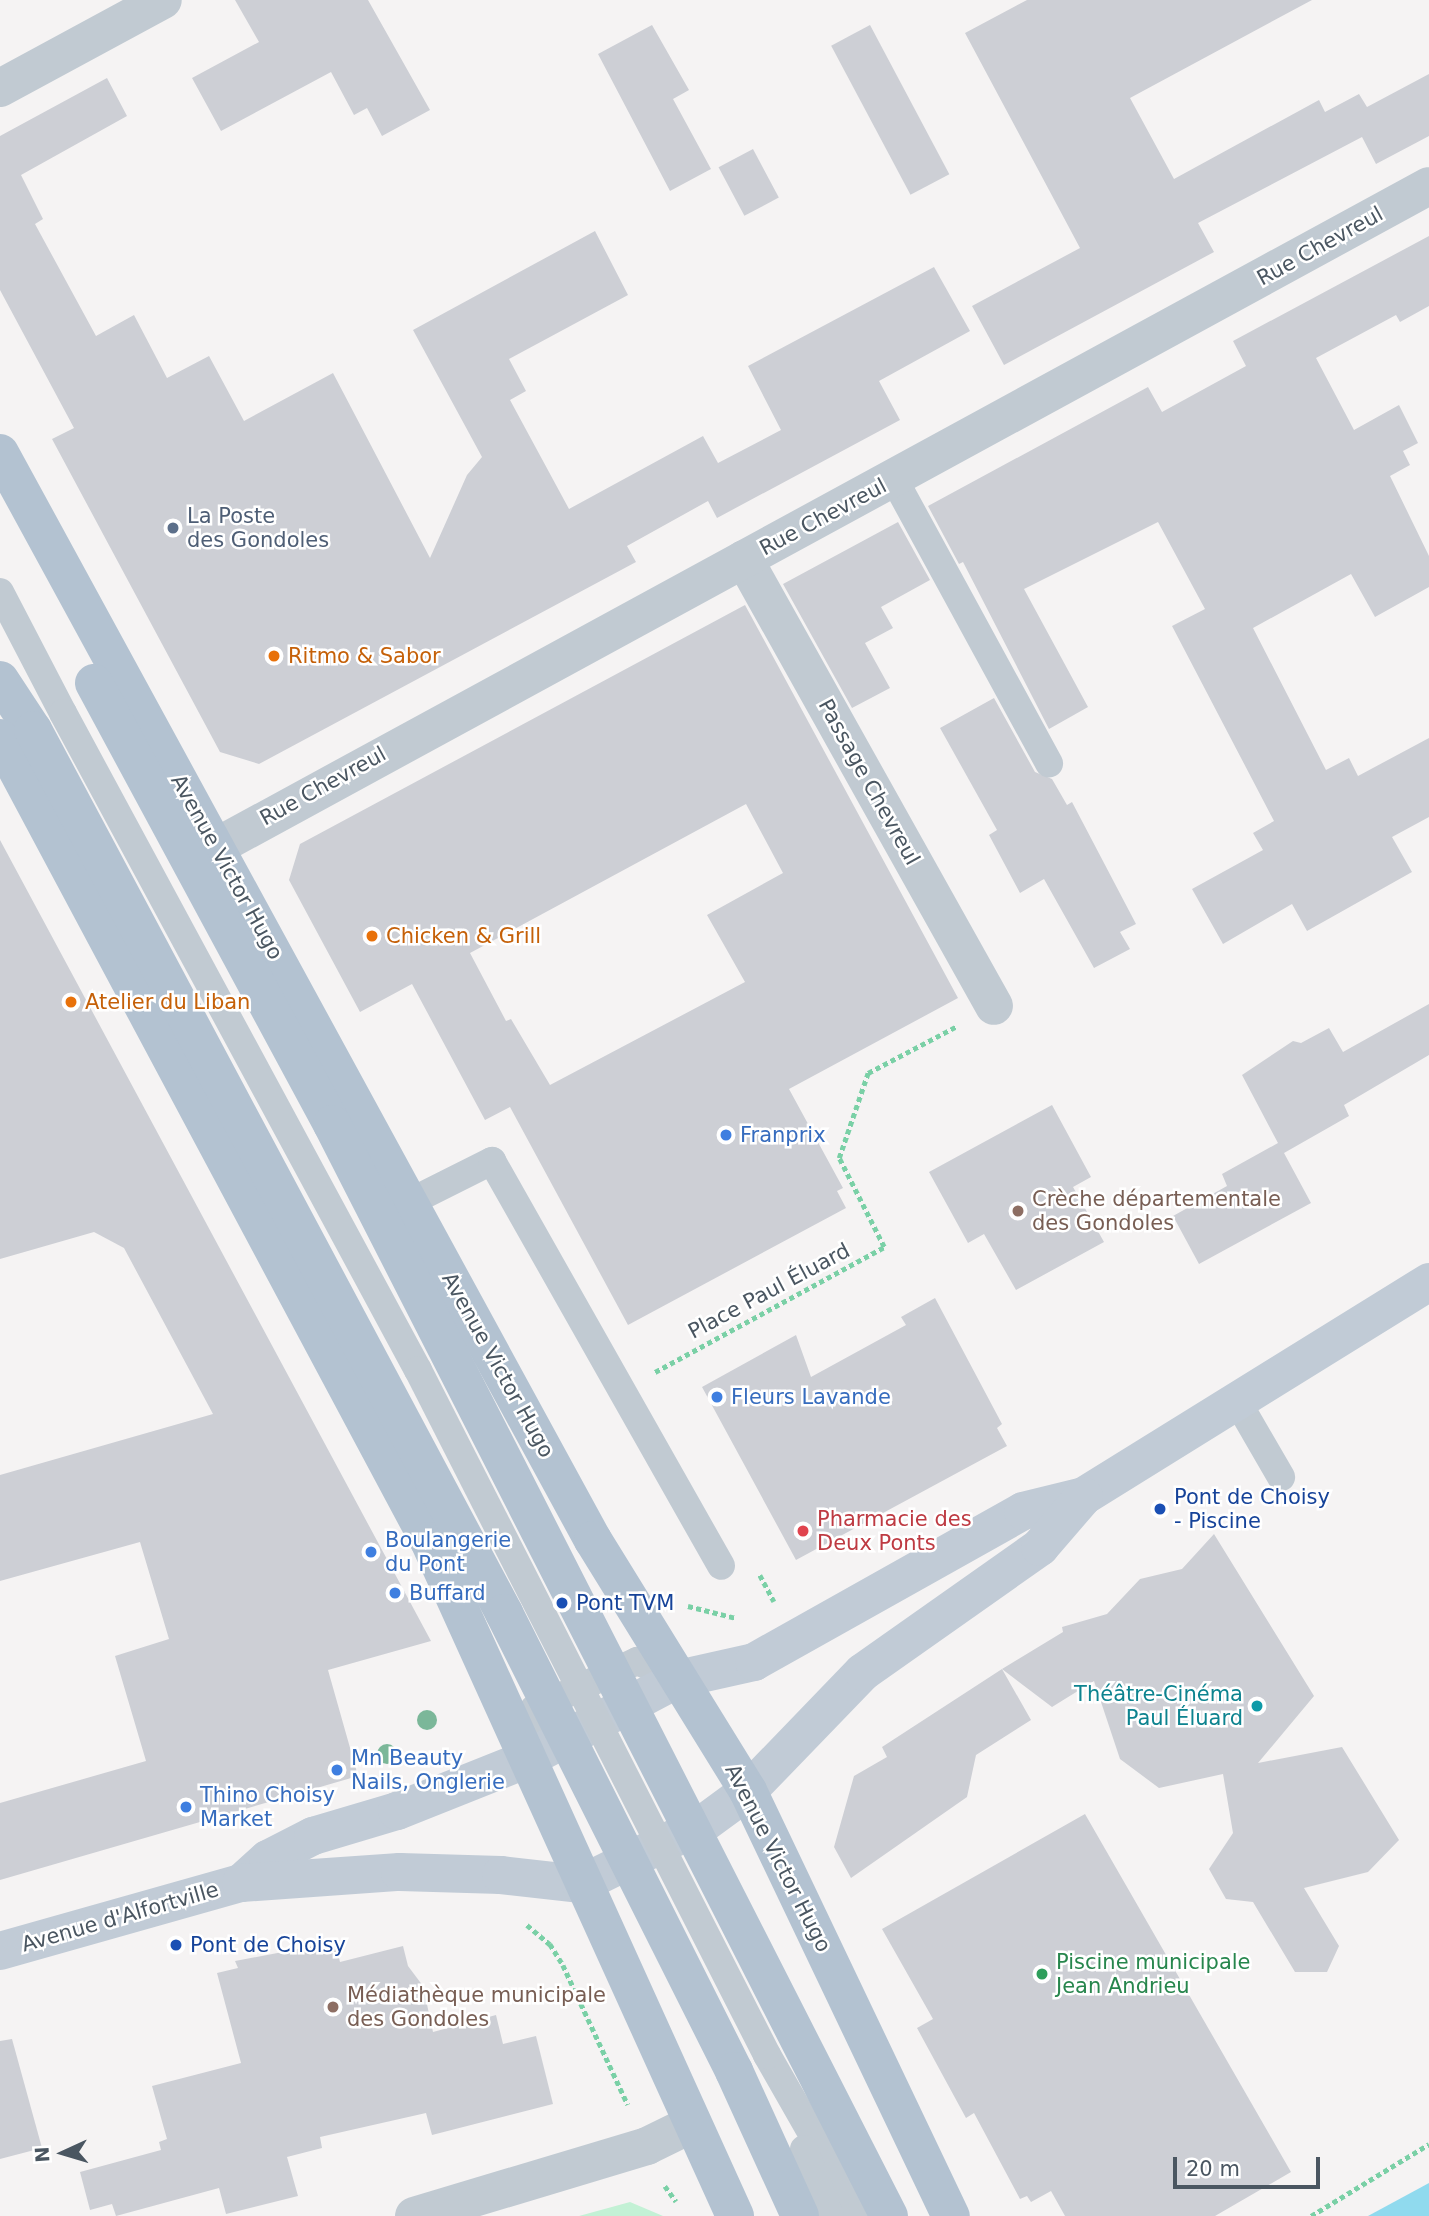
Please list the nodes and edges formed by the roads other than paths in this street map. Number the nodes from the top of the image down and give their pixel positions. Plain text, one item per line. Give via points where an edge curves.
1 (163, 0) edge
2 (0, 88) edge
3 (1429, 186) edge
4 (0, 453) edge
5 (894, 479) junction
6 (35, 519) junction
7 (744, 559) junction
8 (0, 592) edge
9 (0, 680) edge
10 (32, 727) edge
11 (1049, 764) dead end
12 (216, 847) junction
13 (994, 1006) road end
14 (410, 1202) junction
15 (1429, 1282) edge
16 (1237, 1401) junction
17 (1281, 1477) dead end
18 (1084, 1496) junction
19 (721, 1566) dead end
20 (678, 1679) junction
21 (525, 1760) junction
22 (748, 1791) junction
23 (241, 1883) junction
24 (581, 1884) junction
25 (0, 1951) edge
26 (767, 2055) junction
27 (692, 2124) junction
28 (414, 2216) edge
29 (735, 2216) edge
30 (800, 2216) edge
31 (830, 2216) edge
32 (859, 2216) edge
33 (890, 2216) edge
34 (951, 2216) edge

1 - 2 street
3 - 5 street, Rue Chevreul
4 - 6 main road, Avenue Victor Hugo
5 - 7 street, Rue Chevreul
5 - 11 lane
6 - 12 main road, Avenue Victor Hugo
6 - 33 main road, Avenue Victor Hugo, bridge via 94,683 332,1124
7 - 12 street, Rue Chevreul
7 - 13 street, Passage Chevreul
8 - 10 lane
9 - 10 main road
10 - 21 main road via 468,1620
10 - 26 lane, bridge via 418,1370
10 - 30 main road, bridge via 504,1613 734,2071
12 - 14 main road, Avenue Victor Hugo
14 - 19 lane via 492,1161
14 - 20 main road, Avenue Victor Hugo via 593,1540
15 - 16 main road
16 - 17 lane
16 - 18 main road
18 - 20 main road, Avenue d'Alfortville via 1023,1511 754,1662
18 - 22 main road, Avenue d'Alfortville via 1040,1547 863,1672
20 - 21 main road, Avenue d'Alfortville
20 - 22 main road, Avenue Victor Hugo
21 - 23 main road, Avenue d'Alfortville via 397,1811 313,1836 268,1859
21 - 24 main road
22 - 24 main road, Avenue d'Alfortville via 703,1824
22 - 34 main road, Avenue Victor Hugo
23 - 24 main road, Avenue d'Alfortville via 400,1872
23 - 25 main road, Avenue d'Alfortville
24 - 27 main road
26 - 31 lane
26 - 32 lane
27 - 28 street via 647,2146
27 - 29 main road

